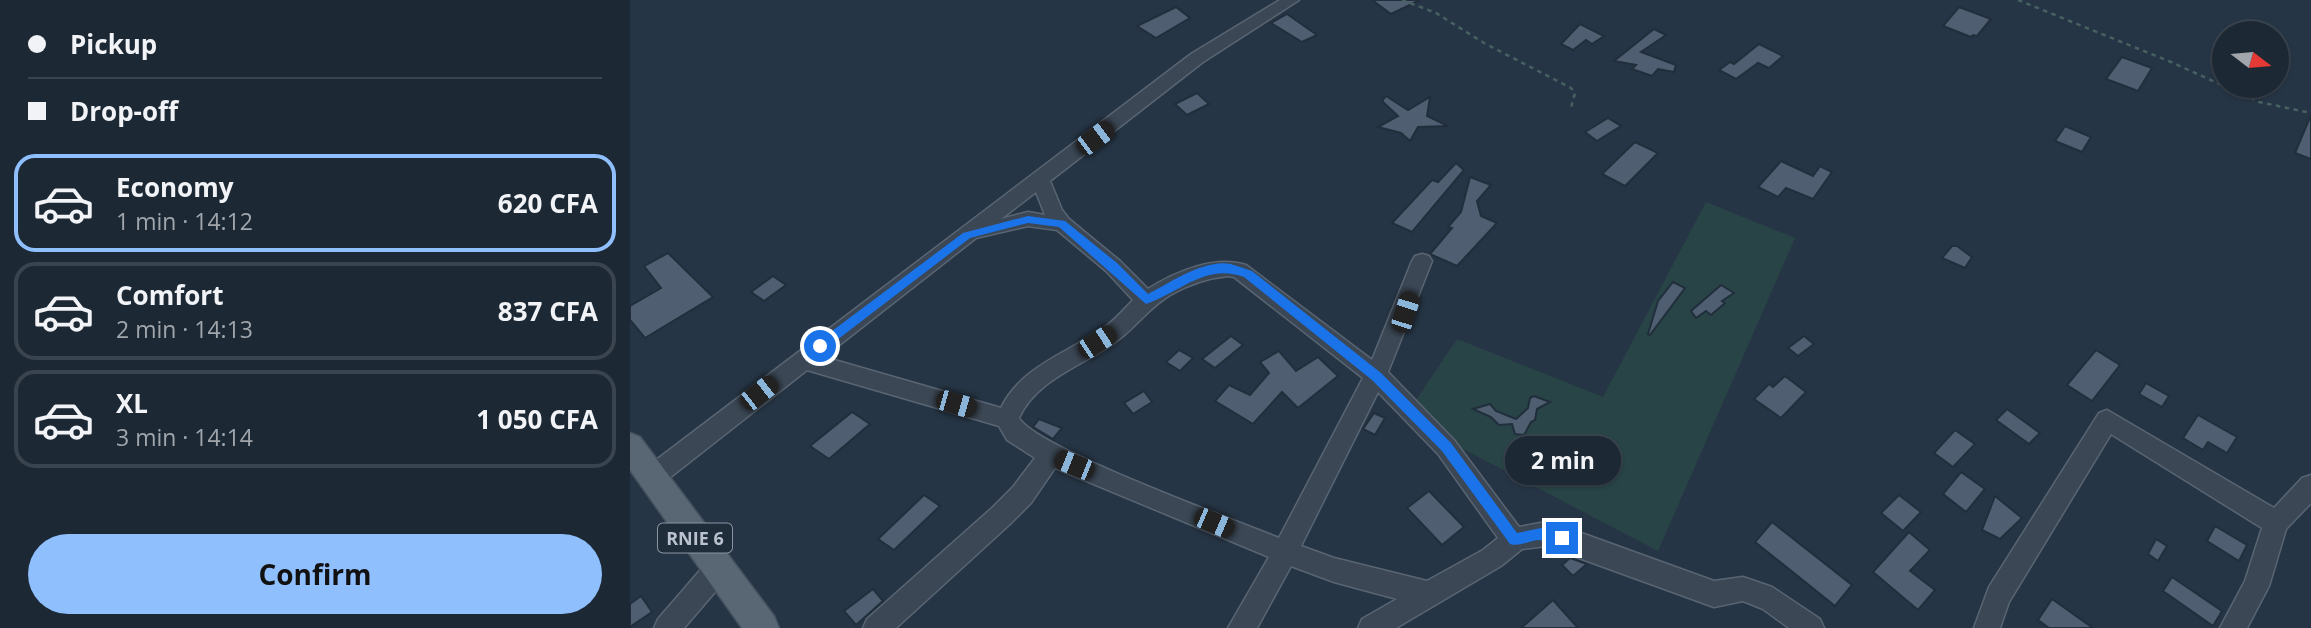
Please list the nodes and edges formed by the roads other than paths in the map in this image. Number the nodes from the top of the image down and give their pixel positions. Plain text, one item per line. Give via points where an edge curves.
1 (1291, 0) edge
2 (1040, 179) junction
3 (1062, 224) junction
4 (967, 235) junction
5 (1422, 261) dead end
6 (1146, 300) junction
7 (802, 360) junction
8 (1377, 376) junction
9 (1007, 419) junction
10 (630, 446) edge
11 (1050, 456) junction
12 (650, 478) junction
13 (2311, 486) edge
14 (2276, 523) junction
15 (1514, 540) junction
16 (1285, 552) junction
17 (718, 569) junction
18 (1427, 594) junction
19 (667, 628) edge
20 (762, 628) edge
21 (876, 628) edge
22 (1241, 628) edge
23 (1371, 628) edge
24 (1811, 628) edge
25 (1987, 628) edge
26 (2233, 628) edge

1 - 2 street via 1197,58
2 - 3 street
2 - 4 street
3 - 4 street via 1028,219
3 - 6 street
4 - 7 street
5 - 8 street
6 - 8 street via 1201,273 1239,270
6 - 9 street via 1115,331 1025,390
7 - 9 street
7 - 12 street
8 - 15 street via 1446,447
8 - 16 street
9 - 11 street via 1015,433
10 - 12 main road, RNIE 6
11 - 16 street
11 - 21 street via 1001,516
12 - 17 main road, RNIE 6
13 - 14 street
14 - 25 street via 2107,420 1998,596
14 - 26 street via 2256,586
15 - 18 street via 1492,558
15 - 24 street via 1546,534 1714,594 1743,589 1772,600
16 - 18 street
16 - 22 street
17 - 19 street
17 - 20 main road, RNIE 6
18 - 23 street

